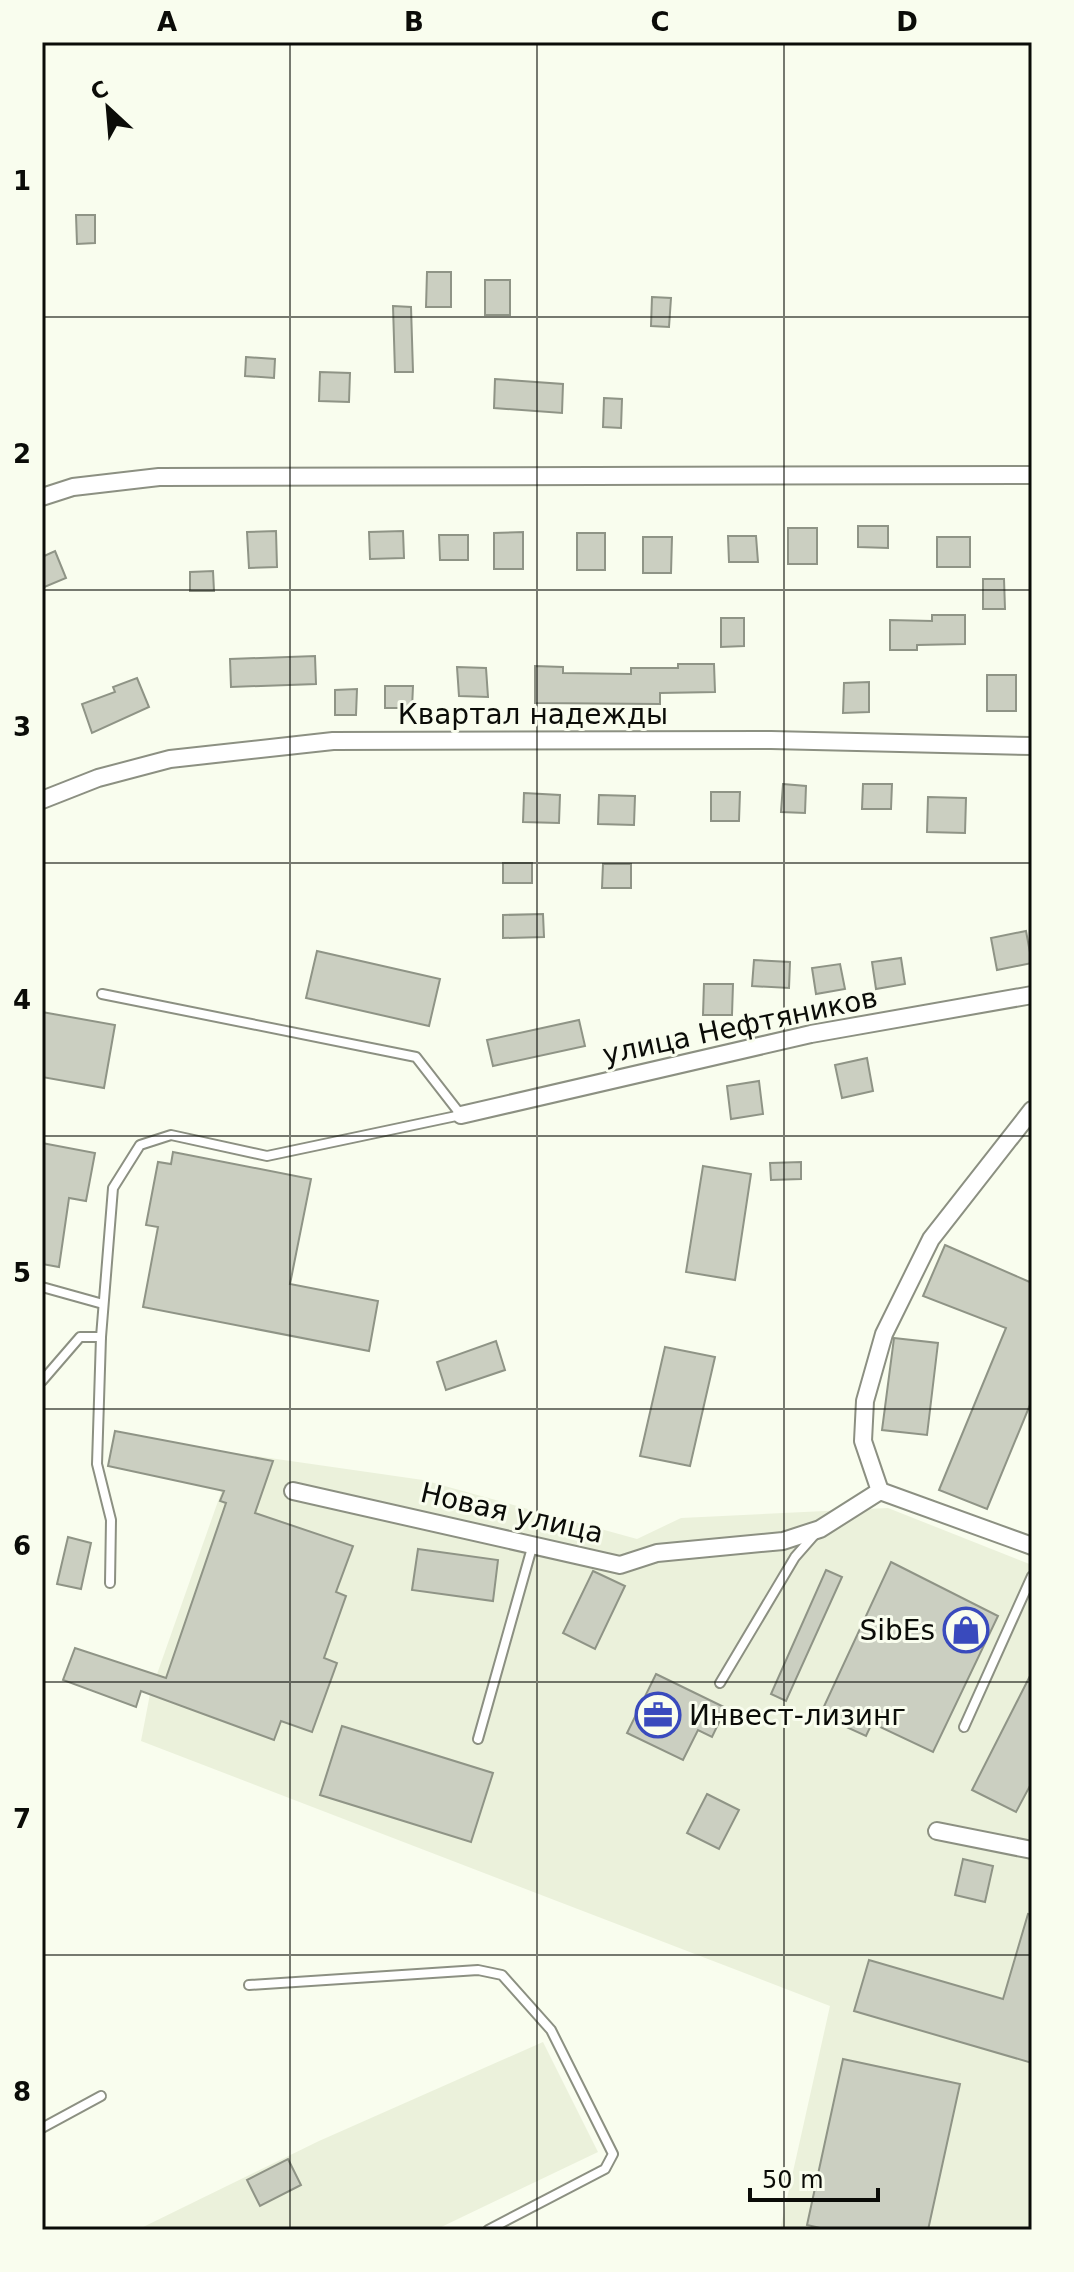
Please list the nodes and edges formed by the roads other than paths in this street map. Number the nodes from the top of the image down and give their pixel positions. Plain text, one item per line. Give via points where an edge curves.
1 (1032, 475) edge
2 (42, 497) edge
3 (1032, 746) edge
4 (42, 800) edge
5 (102, 994) dead end
6 (1032, 995) edge
7 (1032, 1110) edge
8 (461, 1115) junction
9 (42, 1287) edge
10 (103, 1304) junction
11 (101, 1337) junction
12 (42, 1381) edge
13 (293, 1491) dead end
14 (880, 1491) junction
15 (820, 1529) junction
16 (533, 1543) junction
17 (1032, 1546) edge
18 (1032, 1576) edge
19 (110, 1583) dead end
20 (720, 1683) dead end
21 (964, 1727) dead end
22 (478, 1739) dead end
23 (937, 1831) dead end
24 (1032, 1850) edge
25 (249, 1985) dead end
26 (101, 2096) dead end
27 (42, 2128) edge
28 (488, 2230) edge

1 - 2 street via 159,477 73,487
3 - 4 street, Квартал надежды via 771,740 333,741 170,759
5 - 8 lane via 416,1057
6 - 8 street, улица Нефтяников via 811,1034
7 - 14 street via 943,1220 884,1334 865,1401 863,1441
8 - 10 lane via 267,1156 171,1135 140,1145 113,1188
9 - 10 lane
10 - 11 lane
11 - 12 lane via 80,1337
11 - 19 lane via 97,1464 111,1520
13 - 16 street, Новая улица
14 - 15 street, Новая улица
14 - 17 street
15 - 16 street, Новая улица via 783,1541 657,1553 620,1565
15 - 20 lane via 795,1557
16 - 22 lane
18 - 21 lane
23 - 24 street
25 - 28 lane via 478,1970 502,1975 551,2030 613,2154 605,2169
26 - 27 lane

